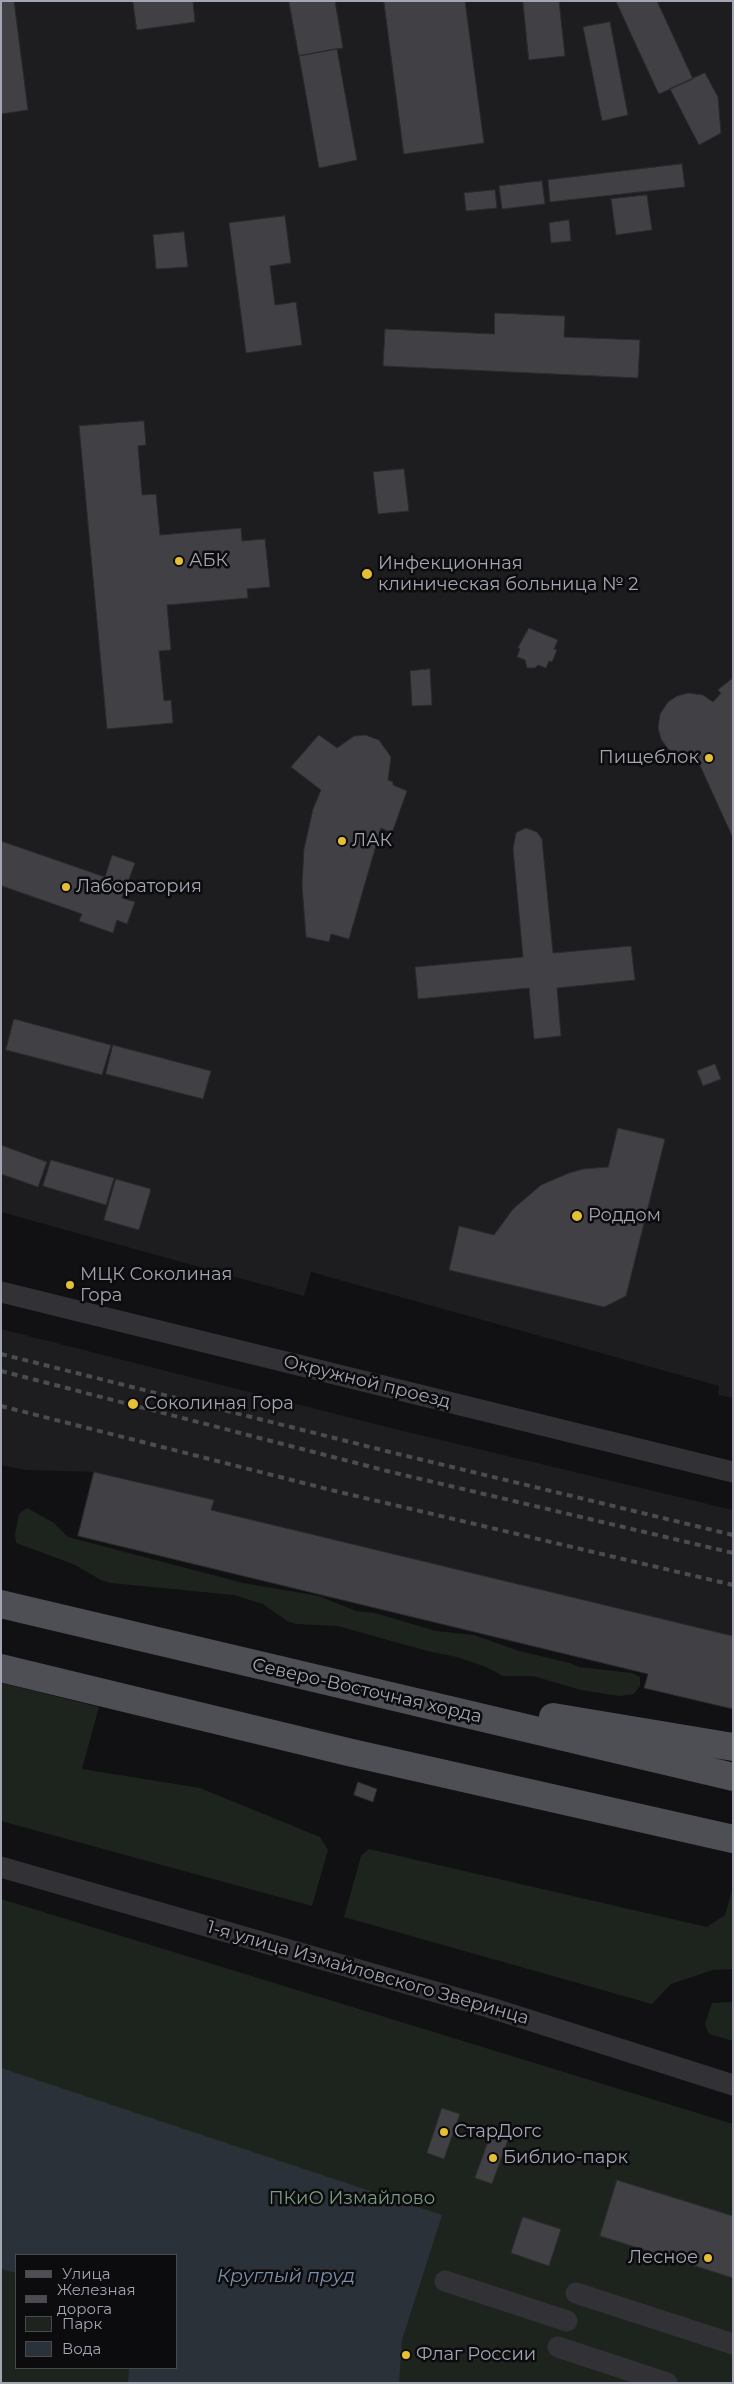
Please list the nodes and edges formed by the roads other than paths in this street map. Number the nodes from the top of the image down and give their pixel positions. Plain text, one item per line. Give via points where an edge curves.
1 (1, 1292) edge
2 (733, 1472) edge
3 (1, 1604) edge
4 (1, 1668) edge
5 (283, 1671) junction
6 (733, 1747) edge
7 (733, 1776) edge
8 (733, 1839) edge
9 (1, 1868) edge
10 (733, 2086) edge
11 (445, 2282) dead end
12 (576, 2293) dead end
13 (567, 2321) dead end
14 (733, 2344) edge
15 (558, 2347) dead end
16 (667, 2383) edge

1 - 2 street, Окружной проезд
3 - 5 main road, Северо-Восточная хорда
4 - 8 main road via 348,1752
5 - 6 main road
5 - 7 main road, Северо-Восточная хорда
9 - 10 street, 1-я улица Измайловского Зверинца via 488,2007
11 - 13 street
12 - 14 street
15 - 16 street

